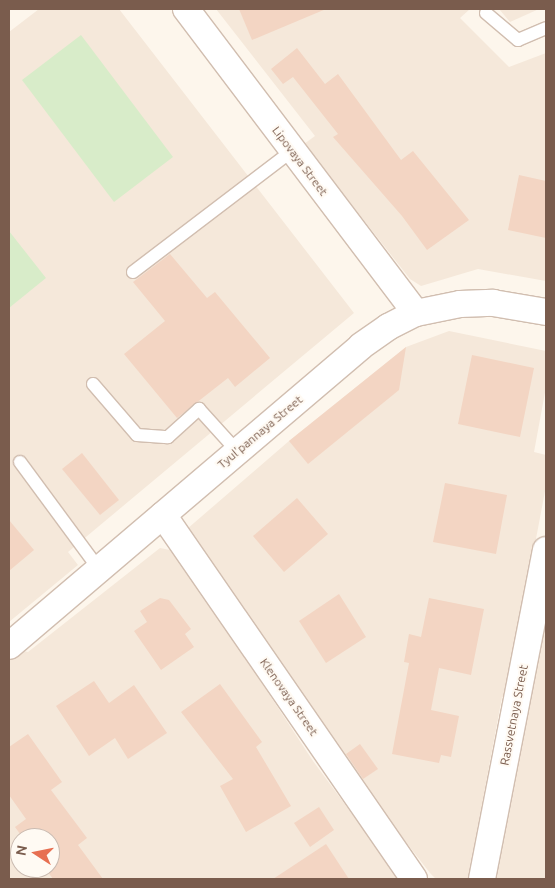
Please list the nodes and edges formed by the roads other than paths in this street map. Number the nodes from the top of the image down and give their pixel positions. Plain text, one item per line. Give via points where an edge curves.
1 (186, 9) edge
2 (486, 13) dead end
3 (546, 28) edge
4 (292, 151) junction
5 (133, 272) dead end
6 (546, 312) edge
7 (416, 313) junction
8 (93, 384) dead end
9 (237, 451) junction
10 (20, 462) dead end
11 (163, 515) junction
12 (546, 550) edge
13 (99, 569) junction
14 (9, 646) edge
15 (414, 879) edge
16 (482, 879) edge

1 - 4 street, Lipovaya Street
2 - 3 lane via 518,40
4 - 5 lane
4 - 7 street, Lipovaya Street
6 - 7 street, Tyul'pannaya Street via 494,303 460,304
7 - 9 street, Tyul'pannaya Street via 361,346
8 - 9 lane via 137,435 168,437 199,409
9 - 11 street, Tyul'pannaya Street
10 - 13 lane
11 - 13 street, Tyul'pannaya Street
11 - 15 street, Klenovaya Street
12 - 16 street, Rassvetnaya Street
13 - 14 street, Tyul'pannaya Street

